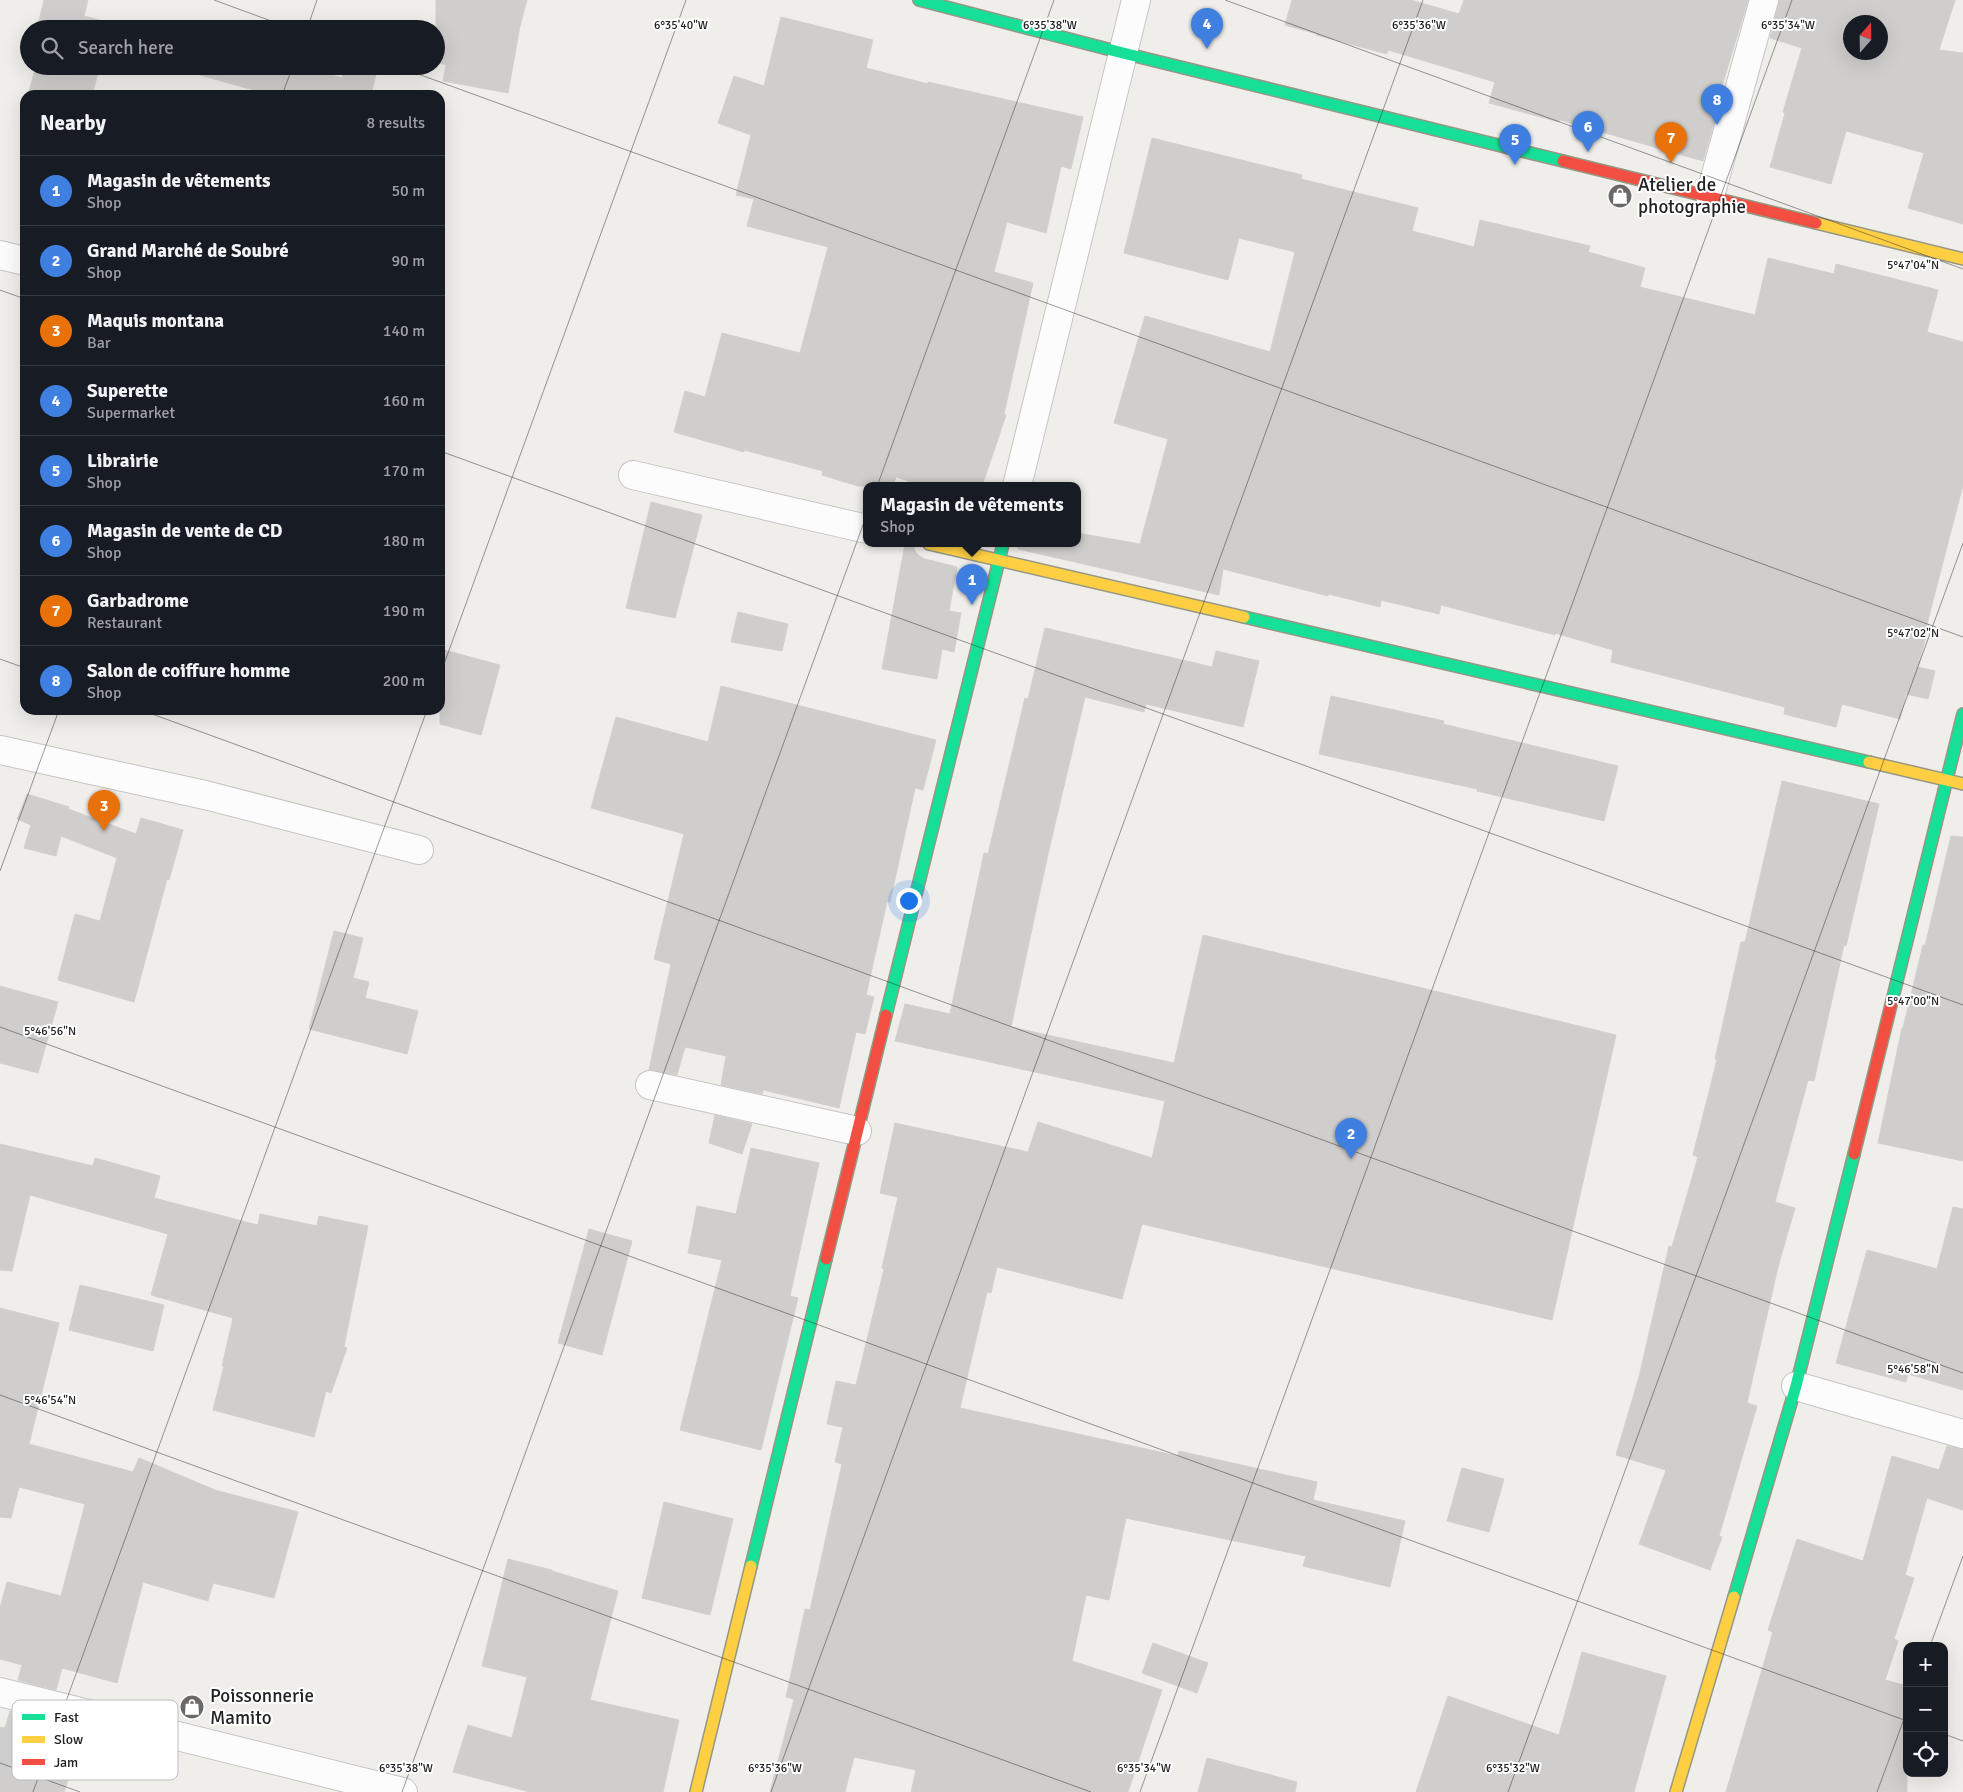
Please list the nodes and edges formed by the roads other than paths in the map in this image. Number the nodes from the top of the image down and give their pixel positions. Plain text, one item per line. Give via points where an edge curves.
1 (919, 0) edge
2 (1136, 0) edge
3 (1764, 0) edge
4 (1124, 53) junction
5 (1710, 196) junction
6 (0, 255) edge
7 (1963, 259) edge
8 (20, 260) edge
9 (633, 475) dead end
10 (1018, 482) edge
11 (863, 528) edge
12 (942, 547) edge
13 (1002, 547) edge
14 (999, 560) junction
15 (1963, 714) edge
16 (0, 750) edge
17 (1947, 780) junction
18 (1963, 784) edge
19 (419, 850) dead end
20 (650, 1085) dead end
21 (857, 1131) junction
22 (1796, 1386) junction
23 (1963, 1434) edge
24 (0, 1692) edge
25 (32, 1700) edge
26 (178, 1736) edge
27 (403, 1792) edge
28 (696, 1792) edge
29 (1676, 1792) edge

1 - 4 street
2 - 4 street
3 - 5 street
4 - 5 street
4 - 10 street
5 - 7 street
6 - 8 street
9 - 11 street
12 - 14 street
13 - 14 street
14 - 17 street
14 - 21 street
15 - 17 street
16 - 19 street via 205,795
17 - 18 street
17 - 22 street
20 - 21 street
21 - 28 street
22 - 23 street
22 - 29 street
24 - 25 street
26 - 27 street

